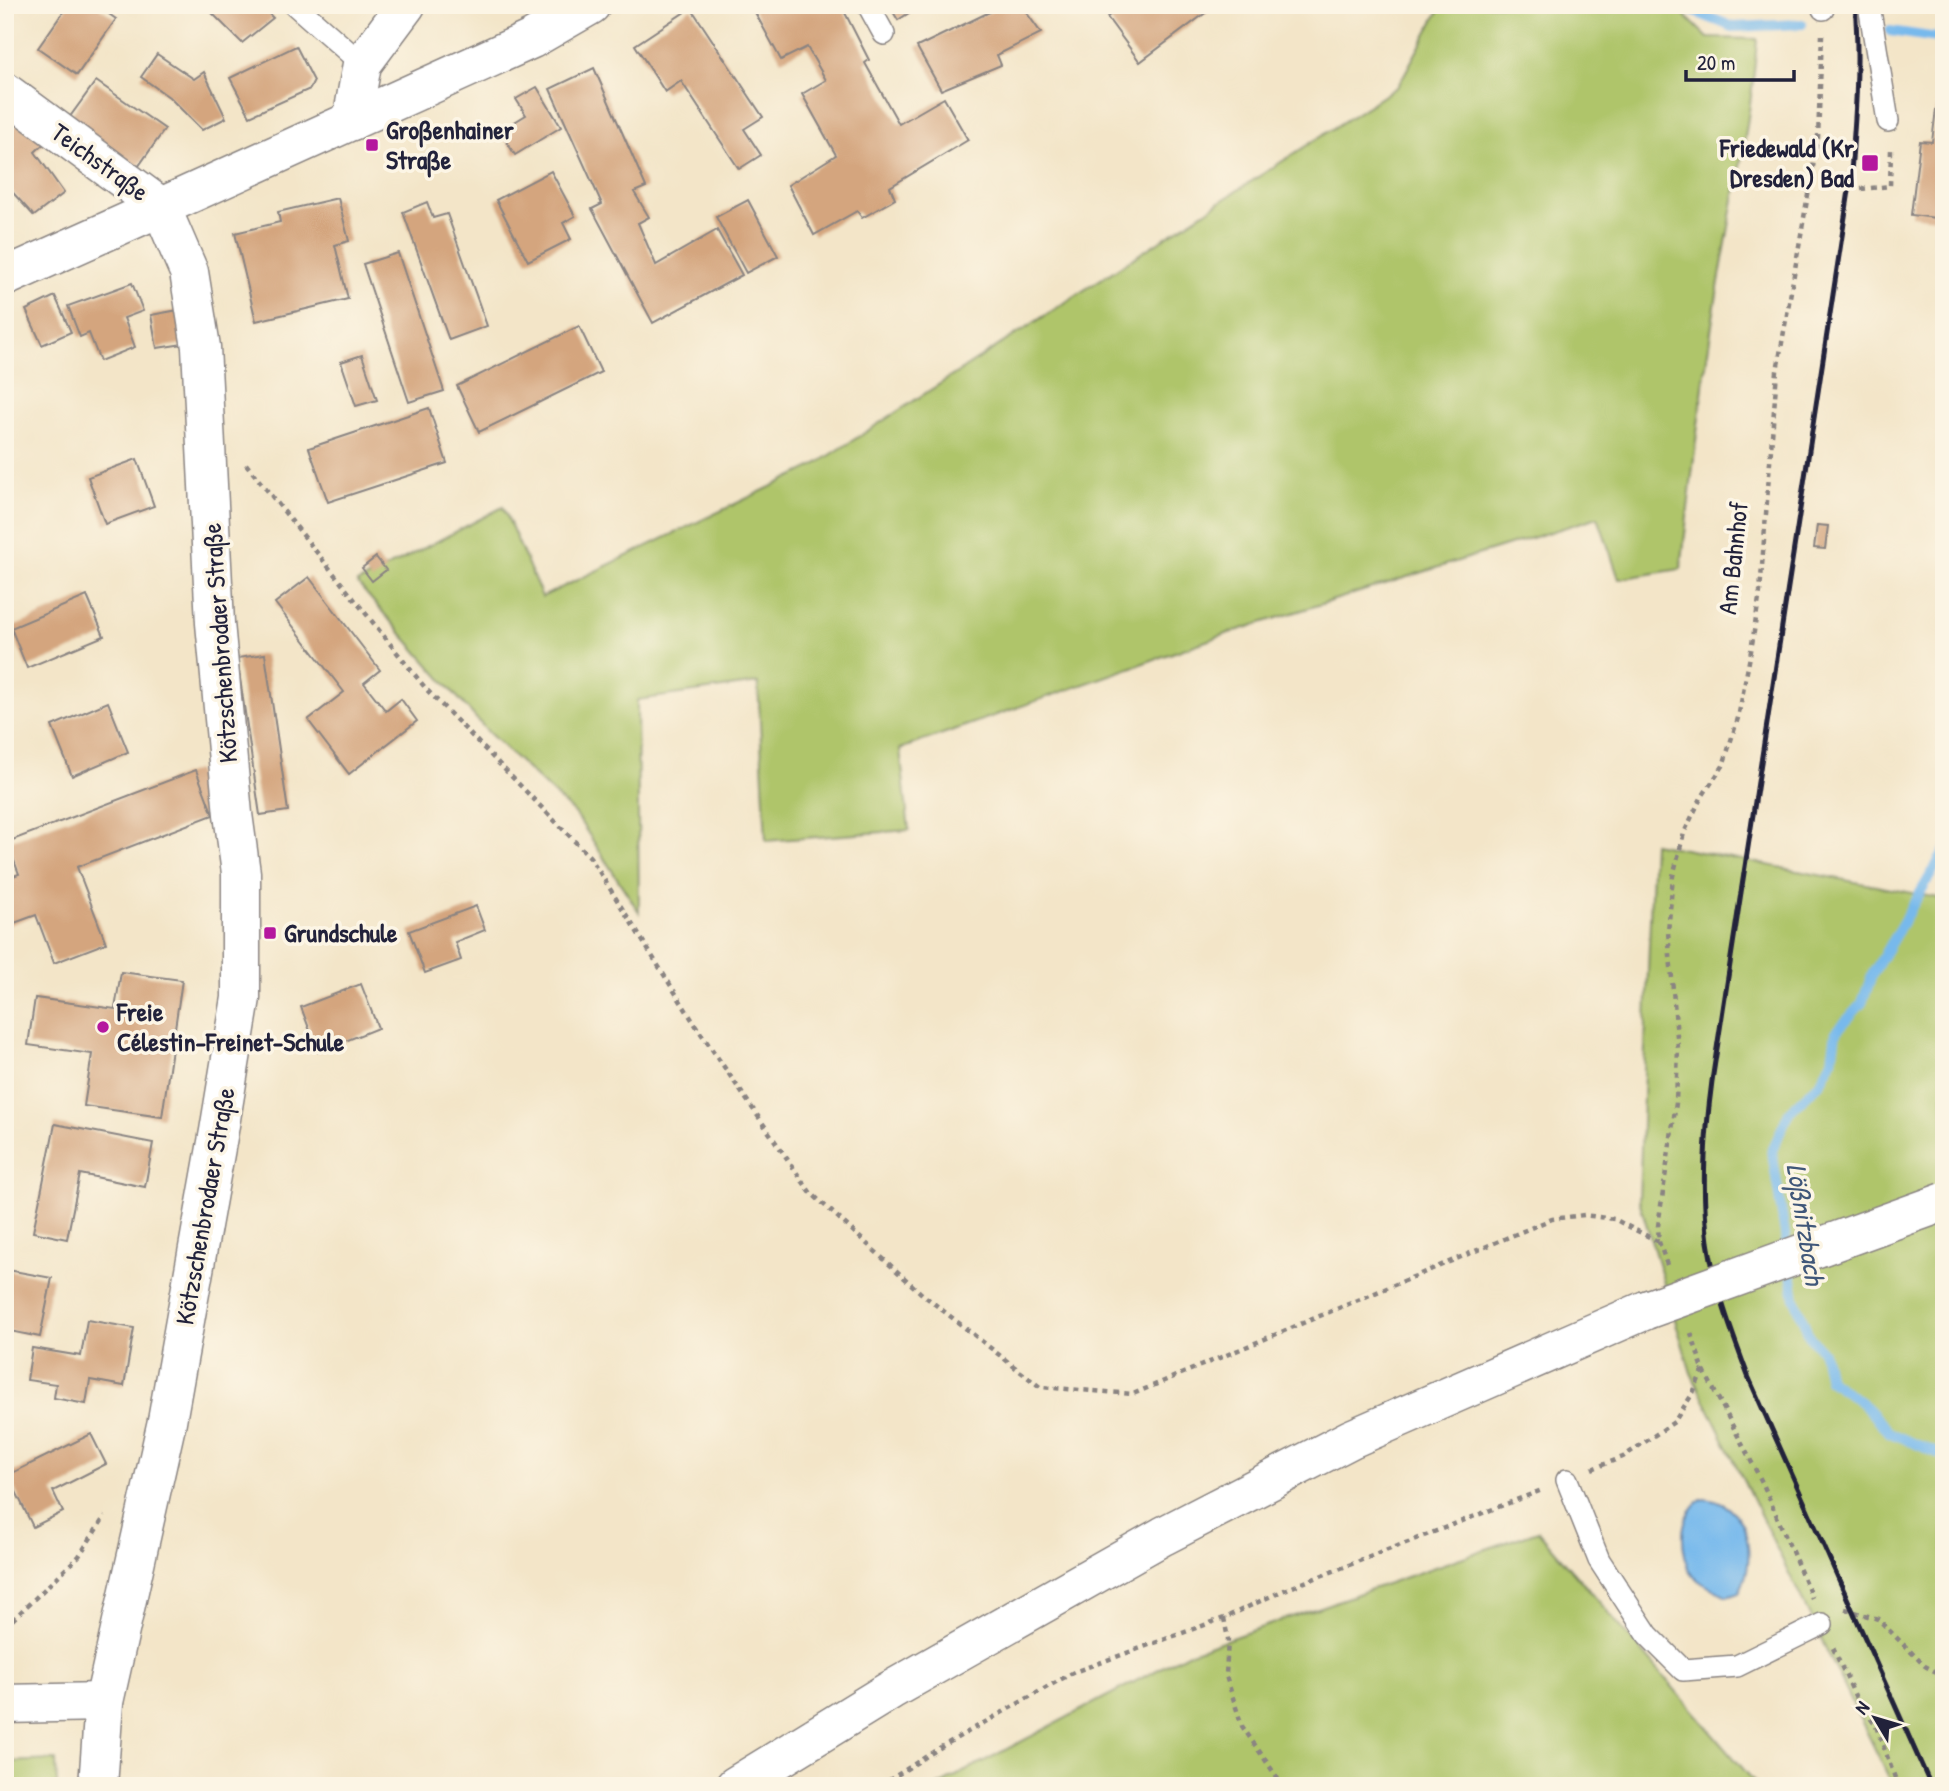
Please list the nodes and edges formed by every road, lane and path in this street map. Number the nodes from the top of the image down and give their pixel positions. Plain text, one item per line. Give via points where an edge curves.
1 (295, 5) edge
2 (406, 5) edge
3 (869, 5) edge
4 (1869, 5) edge
5 (1823, 7) edge
6 (568, 11) edge
7 (884, 34) dead end
8 (362, 64) junction
9 (5, 92) edge
10 (352, 121) junction
11 (1888, 121) joint
12 (1861, 189) dead end
13 (161, 207) junction
14 (5, 277) edge
15 (206, 415) junction
16 (1944, 1202) edge
17 (1567, 1480) junction
18 (108, 1511) dead end
19 (1814, 1603) junction
20 (1223, 1618) junction
21 (1822, 1624) junction
22 (5, 1627) edge
23 (1944, 1676) edge
24 (103, 1702) junction
25 (5, 1704) edge
26 (98, 1786) edge
27 (735, 1786) edge
28 (880, 1786) edge
29 (1283, 1786) edge
30 (1898, 1786) edge

1 - 8 lane
2 - 8 street
3 - 7 lane
4 - 11 lane
5 - 15 path, Am Bahnhof via 1818,138 1777,372 1751,651 1723,766 1684,832 1672,876 1668,932 1678,1048 1659,1242 1614,1219 1584,1215 1552,1219 1133,1394 1040,1387 922,1294 810,1192 698,1030 590,857 427,690
6 - 10 street via 532,39
8 - 10 street
9 - 13 street, Teichstraße
10 - 13 street
11 - 12 path via 1890,186
13 - 14 street
13 - 15 street, Kötzschenbrodaer Straße via 188,272 201,347
15 - 24 street, Kötzschenbrodaer Straße via 215,622 241,873 241,998 167,1421
16 - 27 street, bridge via 1646,1310 1351,1439 1175,1530 891,1690
17 - 19 path via 1623,1457 1674,1422 1703,1368 1763,1484
17 - 20 path
17 - 21 lane via 1599,1560 1648,1635 1683,1670 1737,1666
18 - 22 path via 79,1556
19 - 21 path
19 - 23 path via 1878,1619 1925,1667
20 - 28 path via 1074,1672 941,1746
20 - 29 path via 1228,1639 1226,1676 1242,1726
21 - 30 path via 1856,1698 1876,1726
24 - 25 street
24 - 26 street, Kötzschenbrodaer Straße

